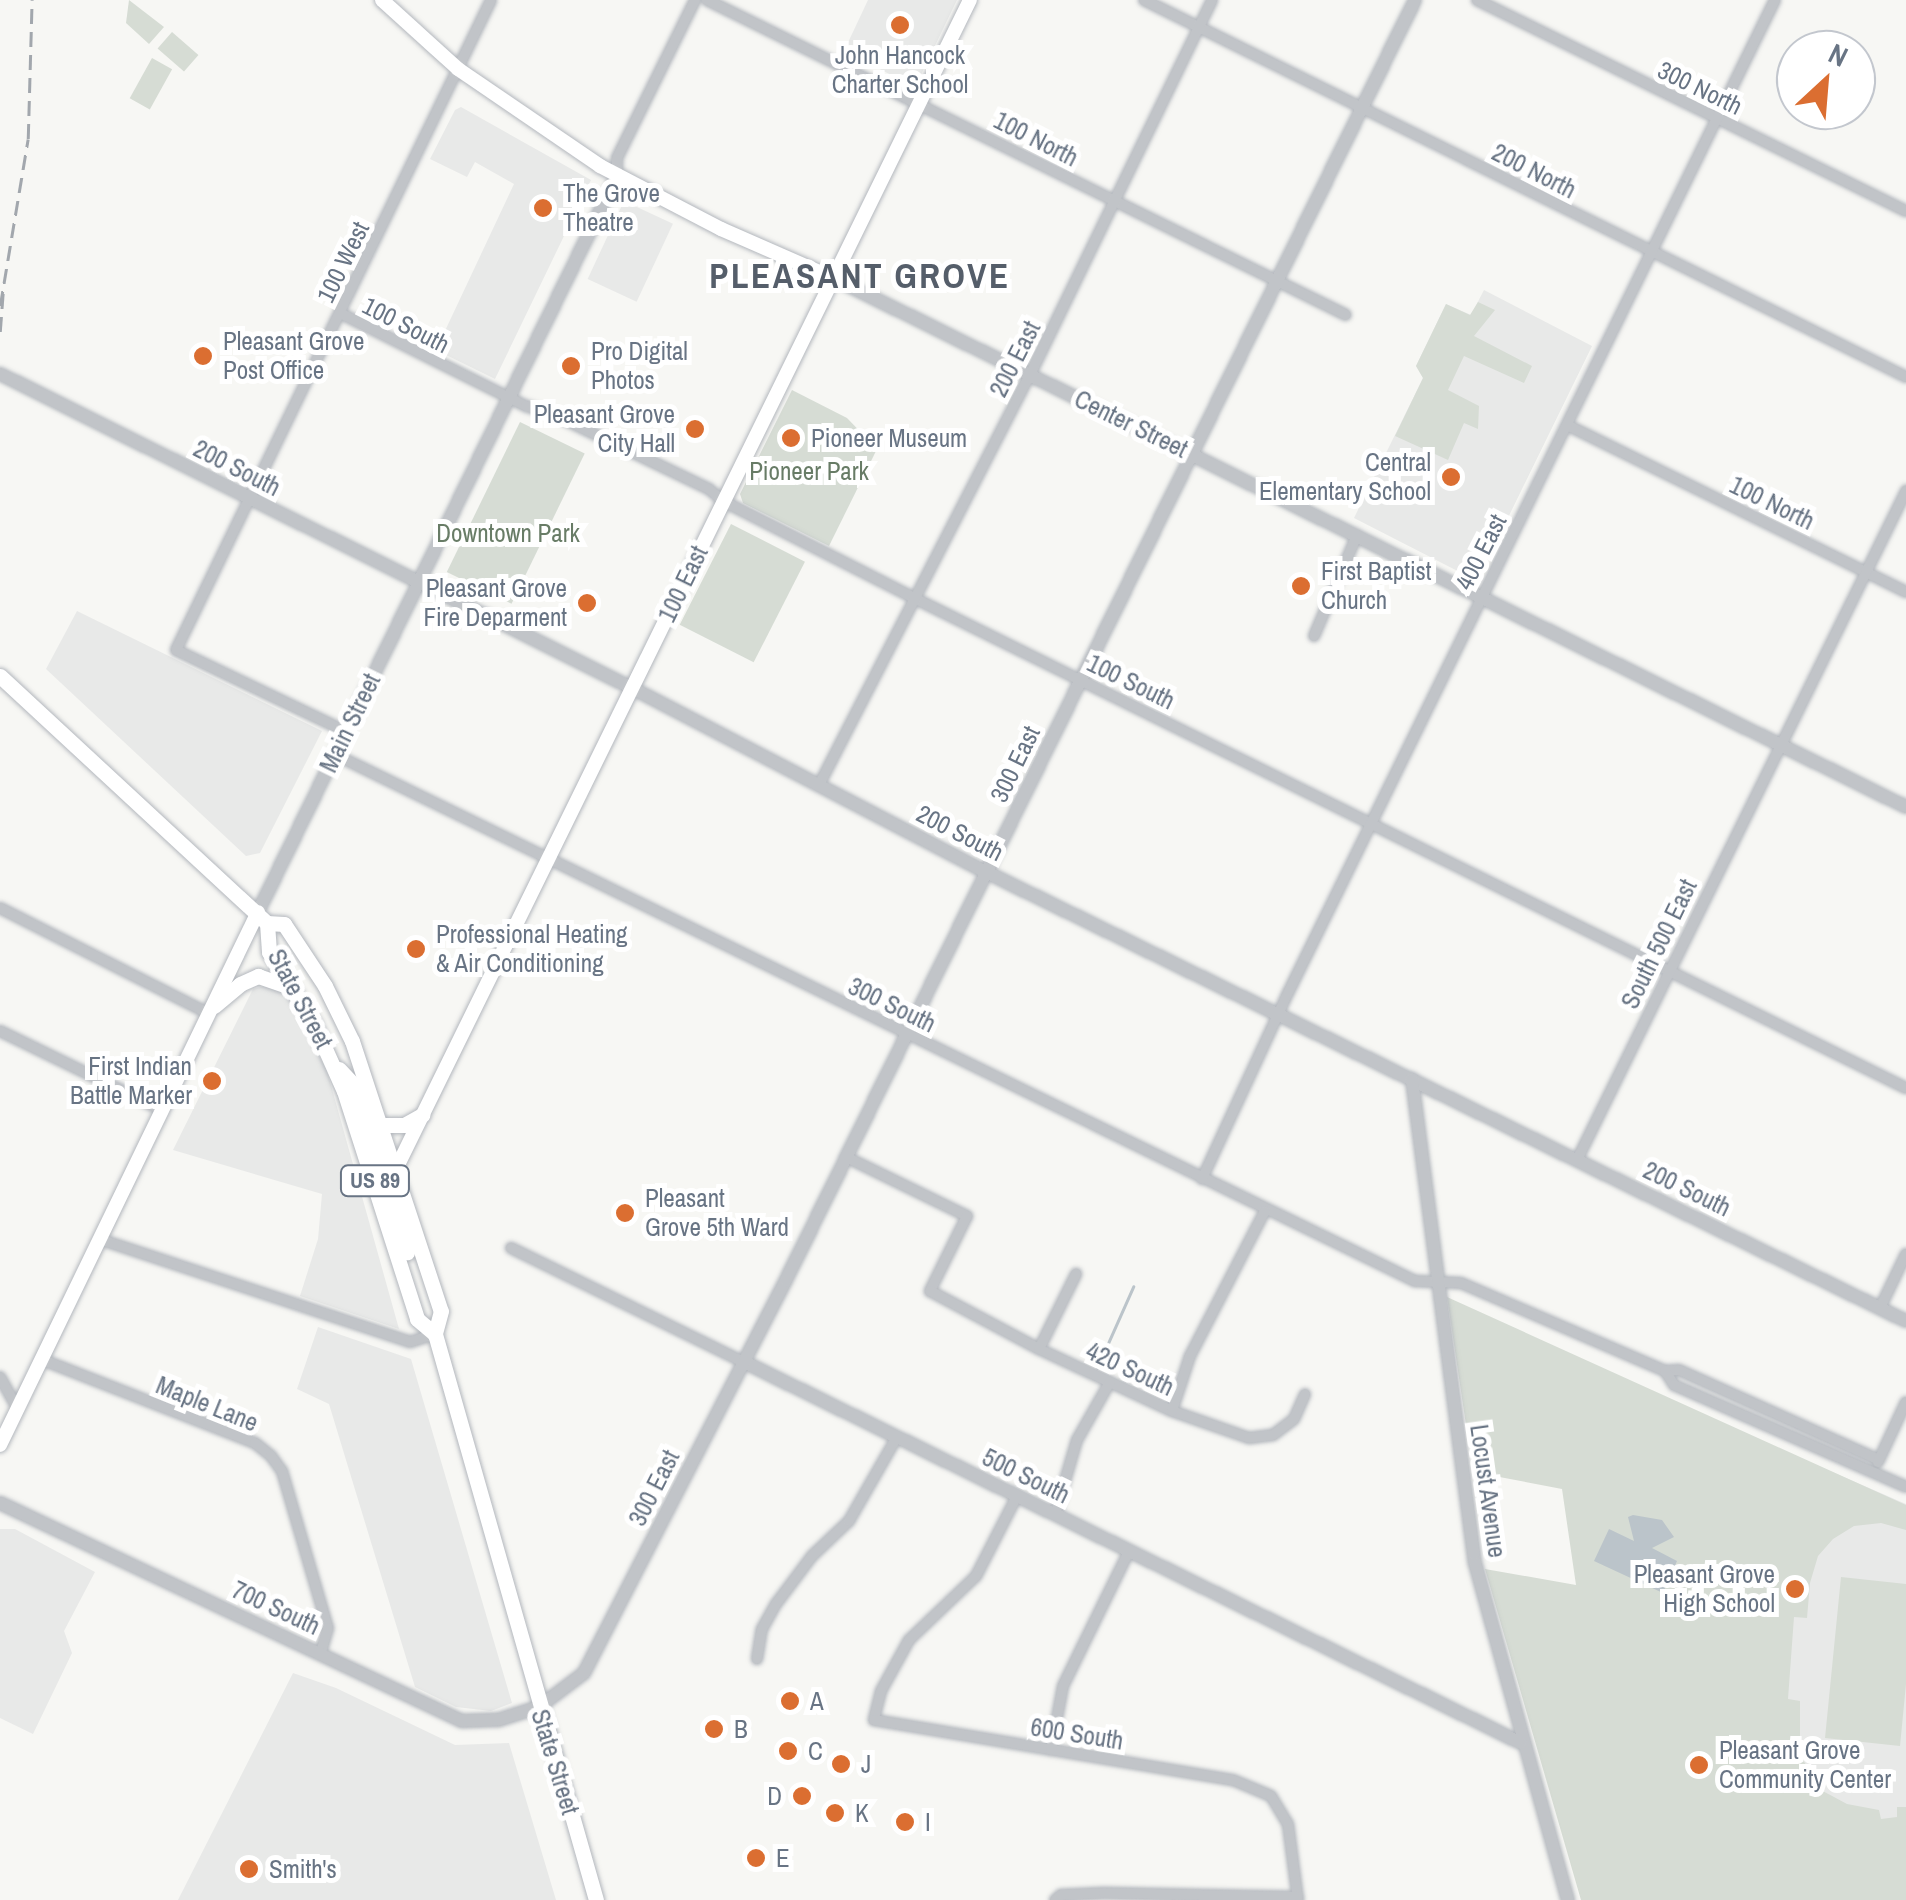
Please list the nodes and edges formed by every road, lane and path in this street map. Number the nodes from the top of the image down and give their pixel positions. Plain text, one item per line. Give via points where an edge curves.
1 (382, 0) edge
2 (492, 0) edge
3 (695, 0) edge
4 (707, 0) edge
5 (970, 0) edge
6 (1144, 0) edge
7 (1212, 0) edge
8 (1415, 0) edge
9 (1477, 0) edge
10 (1775, 0) edge
11 (1199, 28) junction
12 (458, 69) junction
13 (919, 103) junction
14 (1362, 107) junction
15 (1715, 118) junction
16 (616, 176) junction
17 (1116, 202) junction
18 (1906, 211) edge
19 (1652, 252) junction
20 (833, 278) junction
21 (1277, 280) junction
22 (340, 314) junction
23 (1346, 315) dead end
24 (0, 374) edge
25 (1030, 374) junction
26 (1906, 377) edge
27 (510, 398) junction
28 (1567, 425) junction
29 (1191, 454) junction
30 (1906, 491) edge
31 (248, 500) junction
32 (723, 501) junction
33 (1358, 535) junction
34 (1866, 572) junction
35 (418, 581) junction
36 (1906, 592) edge
37 (1481, 597) junction
38 (916, 598) junction
39 (1314, 636) dead end
40 (0, 676) edge
41 (1080, 680) junction
42 (632, 688) junction
43 (345, 731) junction
44 (1778, 745) junction
45 (334, 754) junction
46 (819, 785) junction
47 (1906, 808) edge
48 (1370, 823) junction
49 (548, 857) junction
50 (988, 873) junction
51 (0, 908) edge
52 (262, 918) junction
53 (1670, 968) junction
54 (296, 990) junction
55 (212, 1010) junction
56 (1280, 1015) junction
57 (0, 1030) edge
58 (904, 1034) junction
59 (333, 1062) junction
60 (1412, 1079) junction
61 (1906, 1088) edge
62 (164, 1112) junction
63 (422, 1115) junction
64 (382, 1125) junction
65 (846, 1157) junction
66 (1576, 1160) junction
67 (390, 1170) junction
68 (1202, 1179) junction
69 (1265, 1210) junction
70 (102, 1240) junction
71 (511, 1248) dead end
72 (1906, 1254) edge
73 (1076, 1274) dead end
74 (1436, 1280) junction
75 (409, 1293) junction
76 (1880, 1308) junction
77 (1906, 1321) edge
78 (435, 1334) junction
79 (1039, 1349) junction
80 (43, 1360) junction
81 (744, 1362) junction
82 (1665, 1371) junction
83 (0, 1378) edge
84 (1110, 1382) junction
85 (1305, 1394) dead end
86 (1906, 1402) edge
87 (18, 1410) junction
88 (1172, 1411) junction
89 (897, 1438) junction
90 (0, 1445) edge
91 (1880, 1460) junction
92 (1874, 1472) junction
93 (1906, 1487) edge
94 (1017, 1496) junction
95 (0, 1503) edge
96 (1055, 1515) junction
97 (1129, 1551) junction
98 (321, 1653) junction
99 (757, 1659) dead end
100 (538, 1708) junction
101 (1521, 1743) junction
102 (1051, 1750) junction
103 (1298, 1898) edge
104 (596, 1900) edge
105 (1055, 1900) edge
106 (1568, 1900) edge

1 - 12 main road, Center Street
2 - 12 street, 100 West
3 - 16 street, Main Street via 617,158
4 - 13 street, 100 North
5 - 13 main road, 100 East
6 - 11 street, 200 North
7 - 11 street, 200 East
8 - 14 street, 300 East
9 - 15 street, 300 North
10 - 15 street, 400 East
11 - 14 street, 200 North
11 - 17 street, 200 East
12 - 16 main road, Center Street
12 - 22 street, 100 West
13 - 17 street, 100 North
13 - 20 main road, 100 East
14 - 19 street, 200 North
14 - 21 street, 300 East
15 - 18 street, 300 North
15 - 19 street, 400 East
16 - 20 main road, Center Street
16 - 27 street, Main Street
17 - 21 street, 100 North
17 - 25 street, 200 East
19 - 26 street, 200 North
19 - 28 street, 400 East
20 - 25 street, Center Street
20 - 32 main road, 100 East
21 - 23 street, 100 North
21 - 29 street, 300 East
22 - 27 street, 100 South
22 - 31 street, 100 West
24 - 31 street, 200 South
25 - 29 street, Center Street
25 - 38 street, 200 East
27 - 32 street, 100 South via 628,449
27 - 35 street, Main Street
28 - 34 street, 100 North
28 - 37 street, 400 East
29 - 33 street, Center Street
29 - 41 street, 300 East
30 - 34 street, South 500 East
31 - 35 street, 200 South
31 - 43 street, 100 West via 176,650
32 - 38 street, 100 South
32 - 42 main road, 100 East
33 - 37 street, Center Street
33 - 39 street
34 - 36 street, 100 North
34 - 44 street, South 500 East
35 - 42 street, 200 South
35 - 43 street, Main Street
37 - 44 street, Center Street
37 - 48 street, 400 East
38 - 41 street, 100 South
38 - 46 street, 200 East
40 - 52 main road, State Street / US 89
41 - 48 street, 100 South
41 - 50 street, 300 East
42 - 46 street, 200 South
42 - 49 main road, 100 East
43 - 45 street, Main Street
44 - 47 street, Center Street
44 - 53 street, South 500 East
45 - 49 street, 300 South
45 - 52 street, Main Street
46 - 50 street, 200 South
48 - 53 street, 100 South
48 - 56 street, 400 East
49 - 58 street, 300 South
49 - 63 main road, 100 East
50 - 56 street, 200 South
50 - 58 street, 300 East
51 - 55 street
52 - 54 main road, State Street / US 89 via 270,952
52 - 55 main road, Main Street
52 - 64 main road, State Street / US 89 via 284,924 324,986
53 - 61 street, 100 South
53 - 66 street, South 500 East
54 - 55 main road via 258,976
54 - 59 main road, State Street / US 89
55 - 62 main road, Main Street
56 - 60 street, 200 South
56 - 68 street, 400 East
57 - 62 street
58 - 65 street, 300 East
58 - 68 street, 300 South
59 - 67 main road via 356,1087
59 - 75 main road, State Street / US 89
60 - 66 street, 200 South
60 - 74 street, Locust Avenue
62 - 70 main road, Main Street
63 - 64 main road via 404,1125
63 - 67 main road, 100 East
64 - 67 main road, State Street
65 - 79 street, 420 South via 967,1216 930,1291
65 - 81 street, 300 East
66 - 76 street, 200 South
67 - 75 main road via 413,1271
67 - 78 main road, State Street / US 89 via 409,1207 441,1311
68 - 69 street, 300 South
69 - 74 street, 300 South via 1416,1281
69 - 88 street via 1190,1356
70 - 78 street via 410,1342
70 - 80 main road, Main Street
71 - 81 street, 500 South
72 - 76 street
73 - 79 street
74 - 82 street, 300 South via 1495,1296
74 - 101 street, Locust Avenue via 1475,1564
75 - 78 main road, State Street / US 89 via 418,1319
76 - 77 street, 200 South
78 - 100 main road, State Street / US 89
79 - 84 street, 420 South
80 - 87 main road, Main Street
80 - 98 street, Maple Lane via 271,1456 282,1471 328,1628
81 - 89 street, 500 South
81 - 100 street, 300 East via 584,1674
82 - 91 street via 1679,1370
82 - 92 street via 1674,1385
83 - 87 street
84 - 88 street, 420 South
84 - 96 street via 1077,1440
85 - 88 street, 420 South via 1294,1420 1273,1435 1249,1438
86 - 91 street
87 - 90 main road, Main Street
89 - 94 street, 500 South
89 - 99 street via 849,1522 812,1556 776,1604
91 - 92 street
92 - 93 street
94 - 96 street, 500 South
94 - 102 street, 600 South via 976,1576 909,1640 881,1691 874,1720
95 - 98 street, 700 South
96 - 97 street, 500 South
97 - 101 street, 500 South
97 - 102 street via 1063,1686
98 - 100 street, 700 South via 462,1721 498,1720
100 - 104 main road, State Street / US 89
101 - 106 street, Locust Avenue
102 - 103 street, 600 South via 1233,1780 1271,1796 1288,1824
103 - 105 street via 1104,1893

